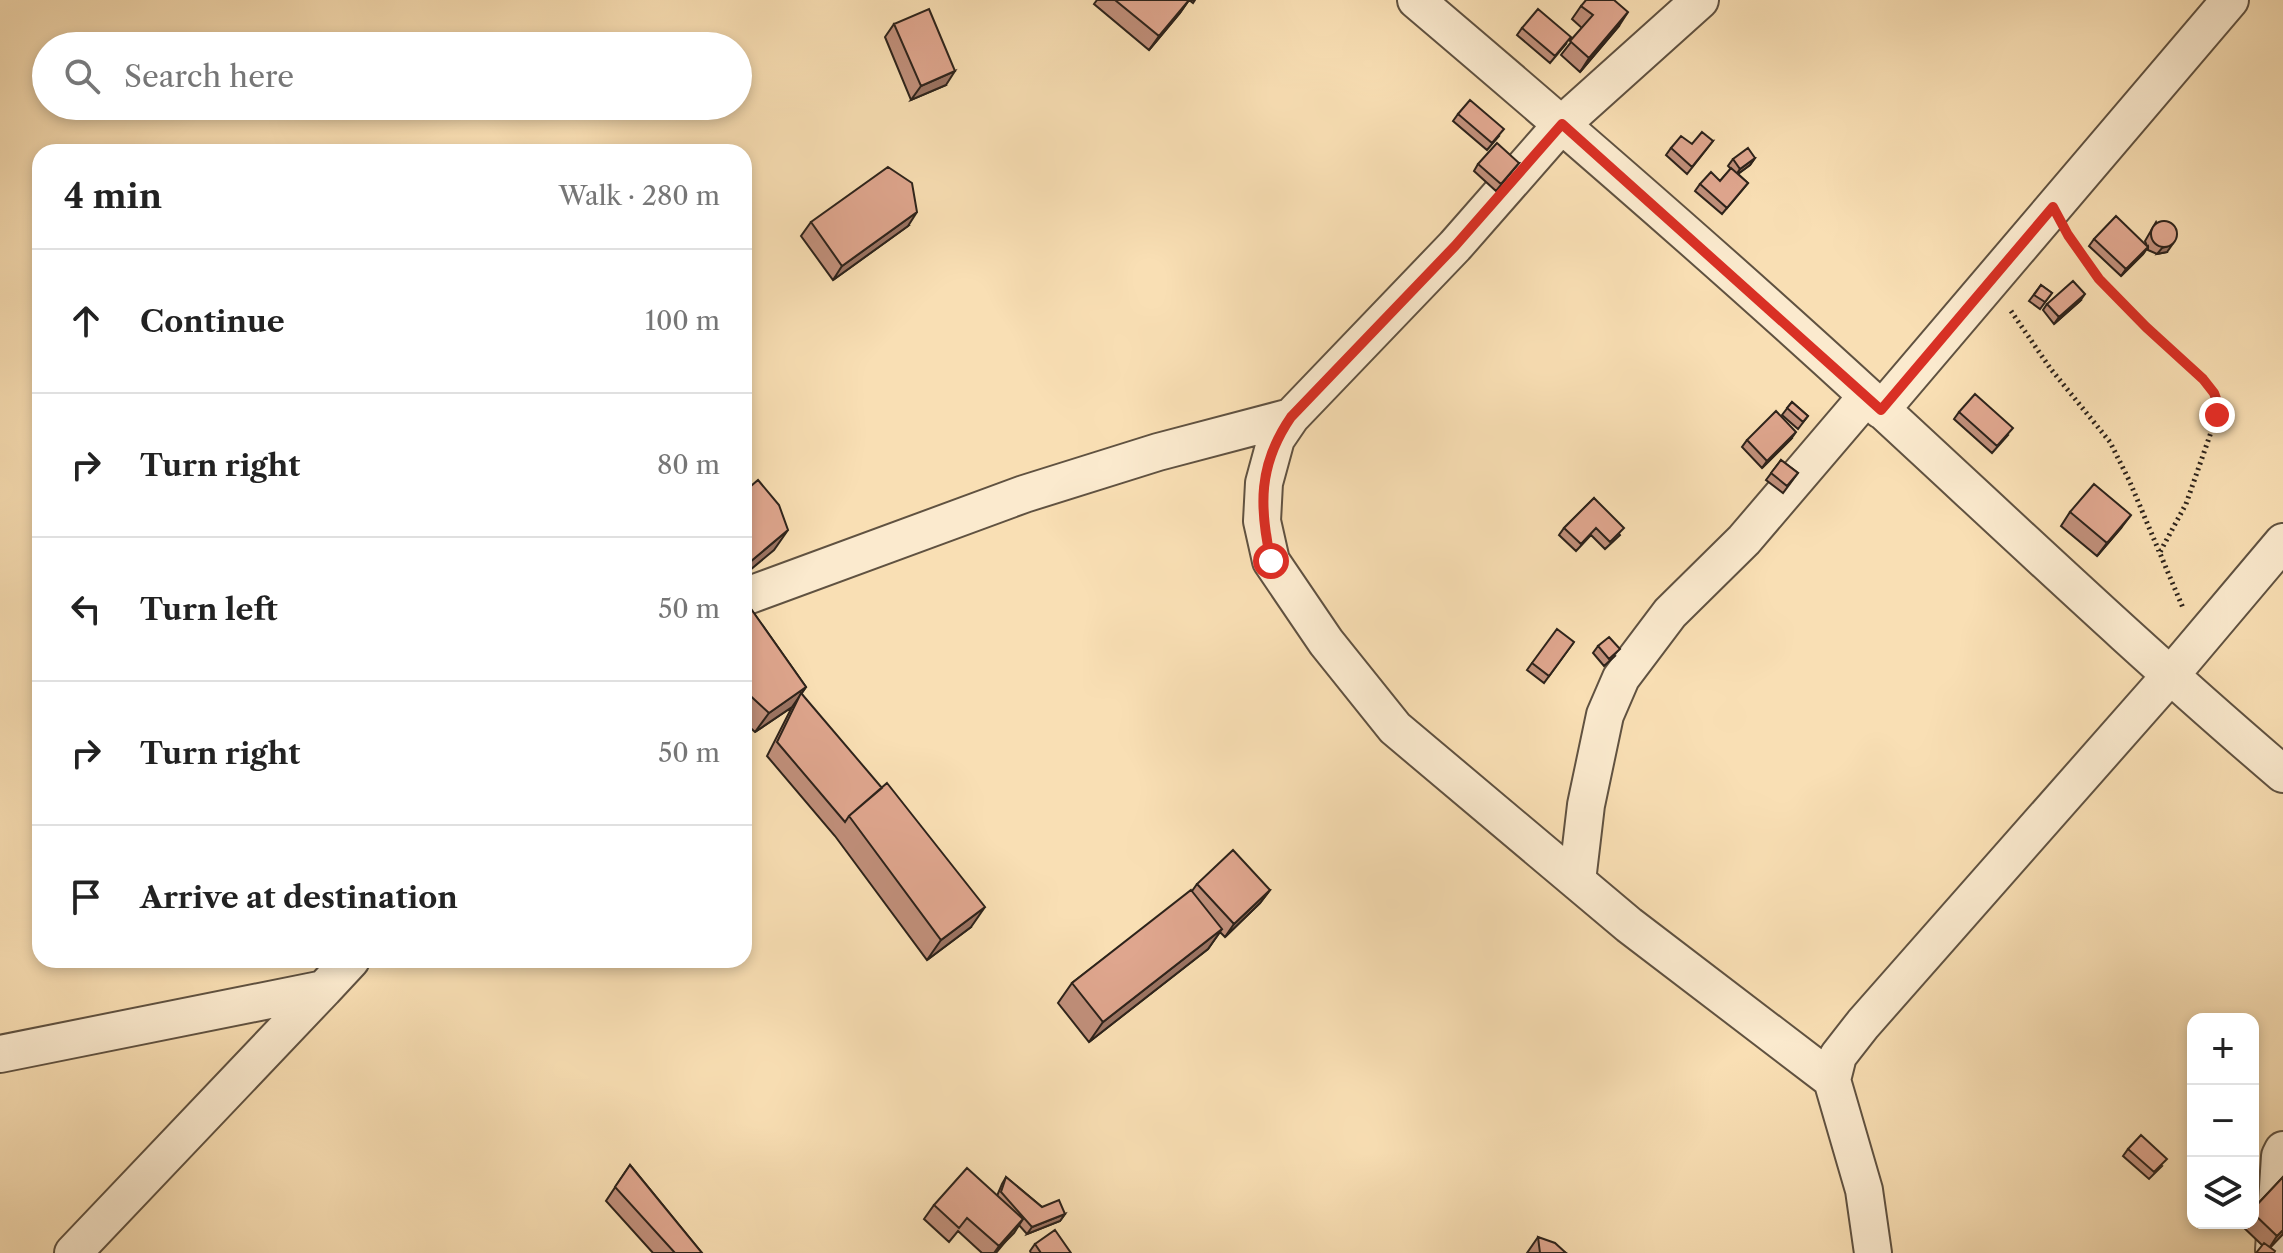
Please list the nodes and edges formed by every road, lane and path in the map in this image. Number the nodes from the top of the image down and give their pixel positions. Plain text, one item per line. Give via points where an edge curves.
1 (1416, 0) edge
2 (1700, 0) edge
3 (2230, 0) edge
4 (1562, 124) junction
5 (2053, 207) junction
6 (1992, 280) junction
7 (1874, 403) junction
8 (1291, 417) junction
9 (2283, 542) edge
10 (2160, 553) junction
11 (752, 594) edge
12 (2196, 644) junction
13 (2169, 677) junction
14 (2283, 774) edge
15 (1577, 881) junction
16 (344, 968) edge
17 (324, 989) junction
18 (0, 1054) edge
19 (1832, 1080) junction
20 (2283, 1150) edge
21 (2274, 1250) edge
22 (73, 1253) edge
23 (1873, 1253) edge

1 - 4 street
2 - 4 street
3 - 5 street
4 - 7 street
4 - 8 street via 1455,246
5 - 6 street
5 - 10 path via 2099,279 2203,379 2218,404 2186,504
6 - 7 street
6 - 10 path via 2050,368 2110,442
7 - 13 street
7 - 15 street via 1670,613 1621,678 1605,715
8 - 11 street via 1024,494
8 - 15 street via 1276,439 1264,483 1262,521 1271,561 1326,642 1395,728
9 - 12 street
10 - 12 path
12 - 13 street
13 - 14 street
13 - 19 street via 1863,1024 1838,1056
15 - 19 street
16 - 17 street
17 - 18 street
17 - 22 street
19 - 23 street via 1864,1190
20 - 21 street

